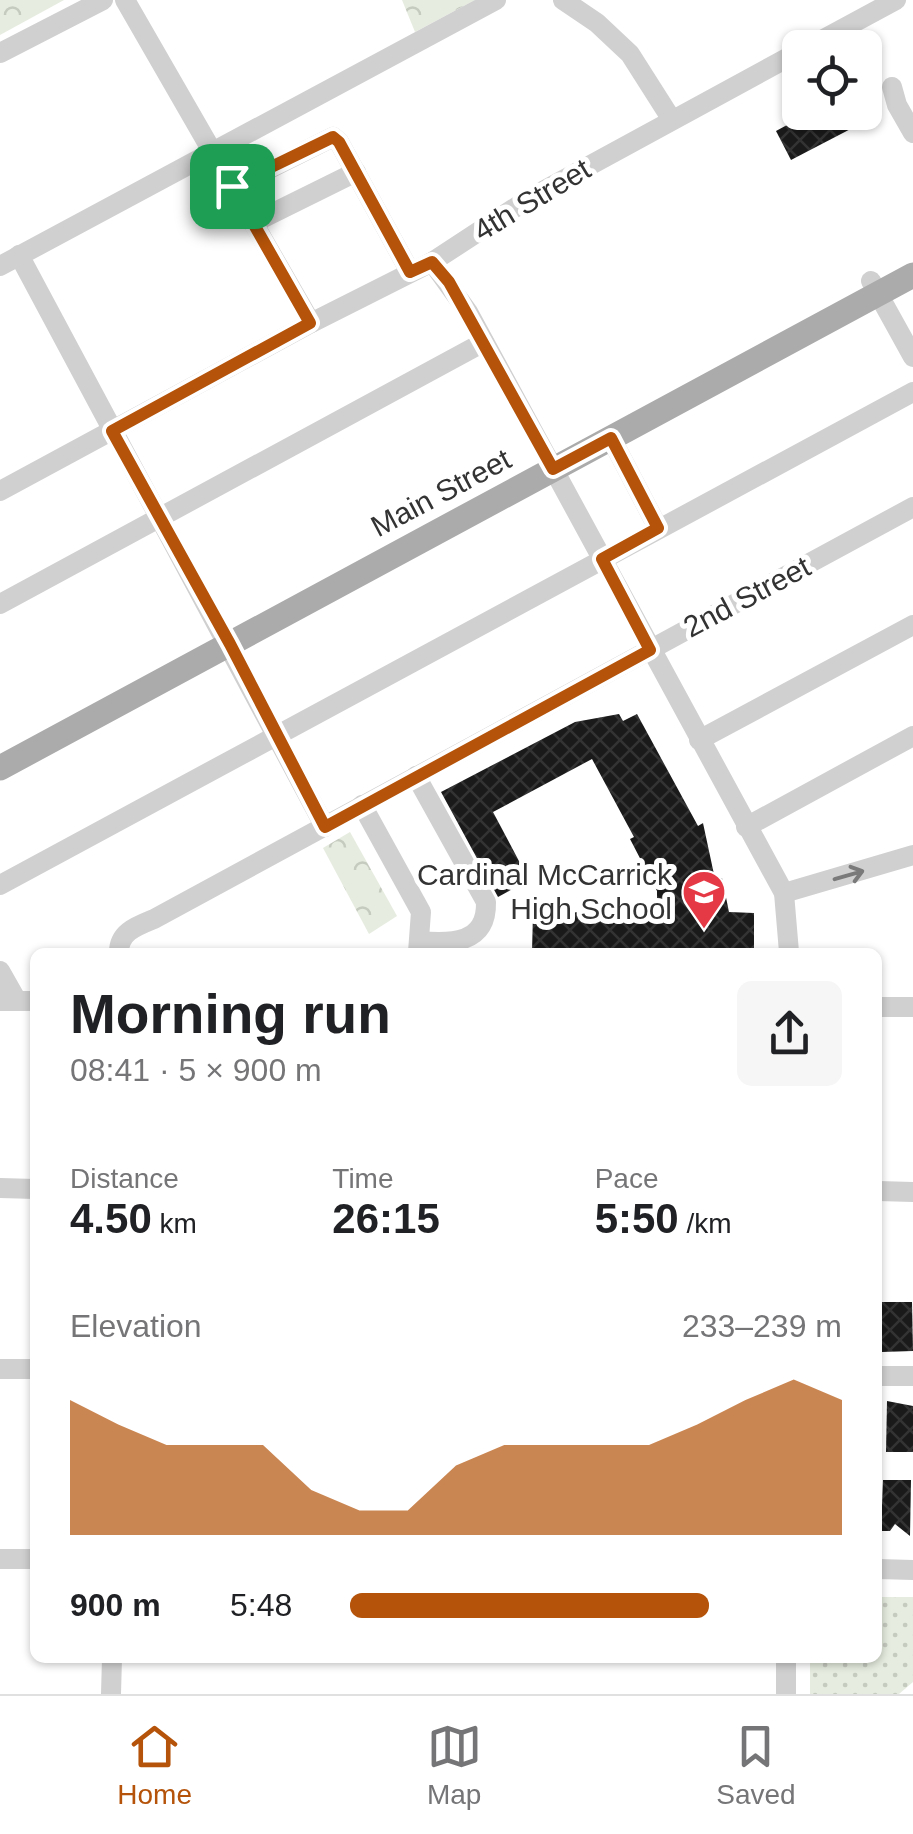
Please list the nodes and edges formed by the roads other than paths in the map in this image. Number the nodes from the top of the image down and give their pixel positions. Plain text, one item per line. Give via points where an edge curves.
1 (124, 0) edge
2 (496, 0) edge
3 (563, 0) edge
4 (896, 0) edge
5 (101, 1) edge
6 (840, 30) edge
7 (0, 53) edge
8 (782, 61) edge
9 (892, 87) dead end
10 (672, 120) junction
11 (913, 133) edge
12 (214, 151) junction
13 (356, 172) junction
14 (232, 186) junction
15 (253, 223) junction
16 (19, 256) junction
17 (913, 258) edge
18 (432, 262) junction
19 (0, 266) edge
20 (410, 272) junction
21 (913, 275) edge
22 (875, 287) junction
23 (310, 323) junction
24 (484, 342) junction
25 (913, 358) edge
26 (913, 392) edge
27 (112, 431) junction
28 (611, 438) junction
29 (550, 463) junction
30 (0, 491) edge
31 (913, 508) edge
32 (159, 518) junction
33 (658, 528) junction
34 (602, 559) junction
35 (0, 604) edge
36 (913, 625) edge
37 (226, 638) junction
38 (650, 650) junction
39 (277, 734) junction
40 (913, 736) edge
41 (699, 740) junction
42 (0, 751) edge
43 (0, 768) edge
44 (416, 776) junction
45 (362, 806) junction
46 (325, 827) junction
47 (746, 827) junction
48 (913, 855) edge
49 (0, 885) edge
50 (784, 894) junction
51 (419, 946) edge
52 (118, 948) edge
53 (789, 948) edge
54 (0, 971) edge
55 (17, 1001) edge
56 (882, 1007) edge
57 (913, 1007) edge
58 (0, 1188) edge
59 (30, 1188) edge
60 (882, 1192) edge
61 (913, 1192) edge
62 (0, 1369) edge
63 (30, 1369) edge
64 (882, 1376) edge
65 (913, 1376) edge
66 (0, 1558) edge
67 (30, 1559) edge
68 (882, 1570) edge
69 (913, 1570) edge
70 (112, 1663) edge
71 (786, 1663) edge
72 (111, 1694) edge
73 (786, 1694) edge

1 - 12 street
2 - 12 street
3 - 10 street via 630,54
4 - 6 street
5 - 7 street
8 - 10 street, 4th Street
9 - 11 street
10 - 18 street, 4th Street via 530,198
12 - 14 street
12 - 16 street
13 - 14 street via 333,137
13 - 15 street
13 - 20 street
14 - 15 street
15 - 23 street
16 - 19 street
16 - 27 street
17 - 22 main road, Main Street
18 - 20 street, 4th Street
18 - 24 street
20 - 23 street, 4th Street
21 - 22 main road, Main Street
22 - 25 street
22 - 28 main road, Main Street
22 - 29 main road, Main Street
23 - 27 street, 4th Street
24 - 29 street
24 - 32 street
26 - 33 street
27 - 30 street, 4th Street
27 - 32 street
28 - 29 main road, Main Street
28 - 33 street
29 - 34 street
29 - 37 main road, Main Street
31 - 38 street, 2nd Street
32 - 35 street
32 - 37 street
33 - 34 street
34 - 38 street
34 - 39 street
36 - 41 street
37 - 39 street
37 - 42 main road, Main Street
37 - 43 main road, Main Street
38 - 41 street
38 - 44 street, 2nd Street
39 - 46 street
39 - 49 street
40 - 47 street
41 - 47 street
44 - 45 street, 2nd Street
44 - 51 street via 486,902 475,934
45 - 46 street, 2nd Street
45 - 51 street via 421,912
46 - 52 street, 2nd Street via 130,928
47 - 50 street
50 -> 48 street
50 - 53 street
54 - 55 street
56 - 57 street
58 - 59 street
60 - 61 street
62 - 63 street
64 - 65 street
66 - 67 street
68 - 69 street
70 - 72 street
71 - 73 street

